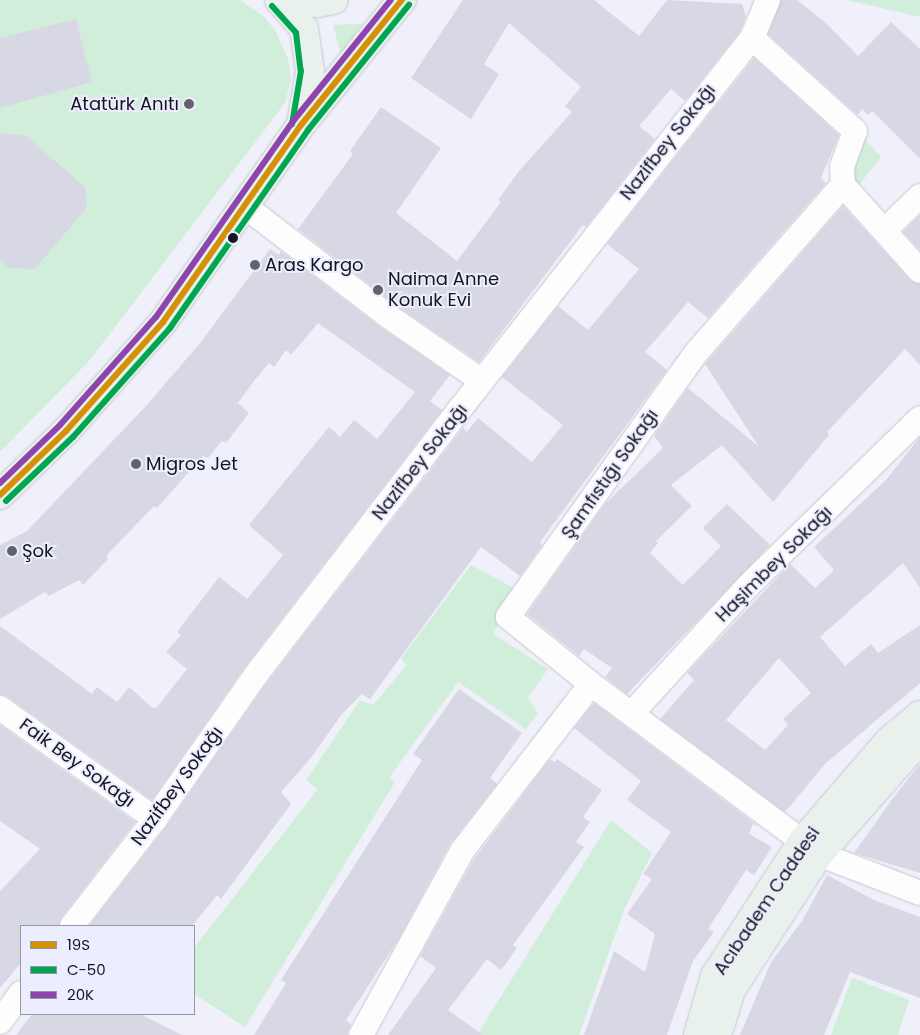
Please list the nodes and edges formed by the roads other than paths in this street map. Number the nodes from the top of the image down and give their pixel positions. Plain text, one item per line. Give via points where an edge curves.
1 (279, 0) edge
2 (309, 0) edge
3 (334, 0) edge
4 (402, 0) edge
5 (768, 0) edge
6 (752, 38) junction
7 (301, 125) junction
8 (843, 185) junction
9 (920, 196) edge
10 (246, 207) junction
11 (886, 229) junction
12 (920, 271) edge
13 (482, 381) junction
14 (920, 418) edge
15 (0, 495) edge
16 (591, 684) junction
17 (0, 708) edge
18 (632, 713) junction
19 (920, 715) edge
20 (920, 743) edge
21 (155, 819) junction
22 (810, 848) junction
23 (920, 893) edge
24 (73, 925) edge
25 (20, 994) edge
26 (0, 1022) edge
27 (361, 1035) edge
28 (698, 1035) edge
29 (718, 1035) edge

1 - 7 main road via 304,29 310,71
2 - 3 main road via 317,3
4 - 7 main road
5 - 6 street, Nazifbey Sokağı
6 - 8 street via 854,131 842,167
6 - 13 street, Nazifbey Sokağı
7 - 10 main road
8 - 11 street
8 - 16 street, Şamfıstığı Sokağı via 696,353 508,617
9 - 11 street
10 - 13 street via 388,316
10 - 15 main road via 163,322 66,432
11 - 12 street
13 - 21 street, Nazifbey Sokağı via 256,676
14 - 18 street, Haşimbey Sokağı via 748,586
16 - 18 street, Şamfıstığı Sokağı
16 - 27 street via 462,852
17 - 21 street, Faik Bey Sokağı
18 - 22 street, Şamfıstığı Sokağı
19 - 22 main road, Acıbadem Caddesi via 889,740
20 - 22 main road, Acıbadem Caddesi
21 - 24 street, Nazifbey Sokağı
22 - 23 street, Şamfıstığı Sokağı
22 - 28 main road, Acıbadem Caddesi via 715,976
22 - 29 main road, Acıbadem Caddesi via 731,990
25 - 26 street

